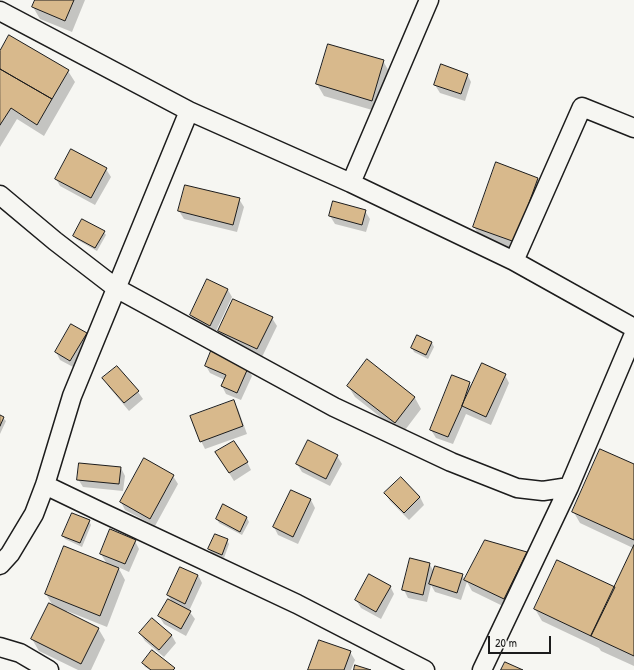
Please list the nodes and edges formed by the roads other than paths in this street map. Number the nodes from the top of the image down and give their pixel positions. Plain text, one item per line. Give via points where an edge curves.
1 (429, 0) edge
2 (0, 11) edge
3 (189, 111) junction
4 (634, 128) edge
5 (351, 183) junction
6 (0, 195) edge
7 (514, 261) junction
8 (116, 288) junction
9 (634, 328) edge
10 (634, 334) edge
11 (45, 485) junction
12 (569, 487) junction
13 (0, 565) edge
14 (0, 647) edge
15 (49, 670) edge
16 (425, 670) edge
17 (482, 670) edge

1 - 5 street
2 - 3 street
3 - 5 street
3 - 8 street
4 - 7 street via 582,107
5 - 7 street
6 - 8 street
7 - 9 street
8 - 11 street via 72,396
8 - 12 street via 334,407 451,462 517,488 543,491
10 - 12 street
11 - 13 street via 34,514 10,554
11 - 16 street via 297,604
12 - 17 street
14 - 15 street via 20,653

